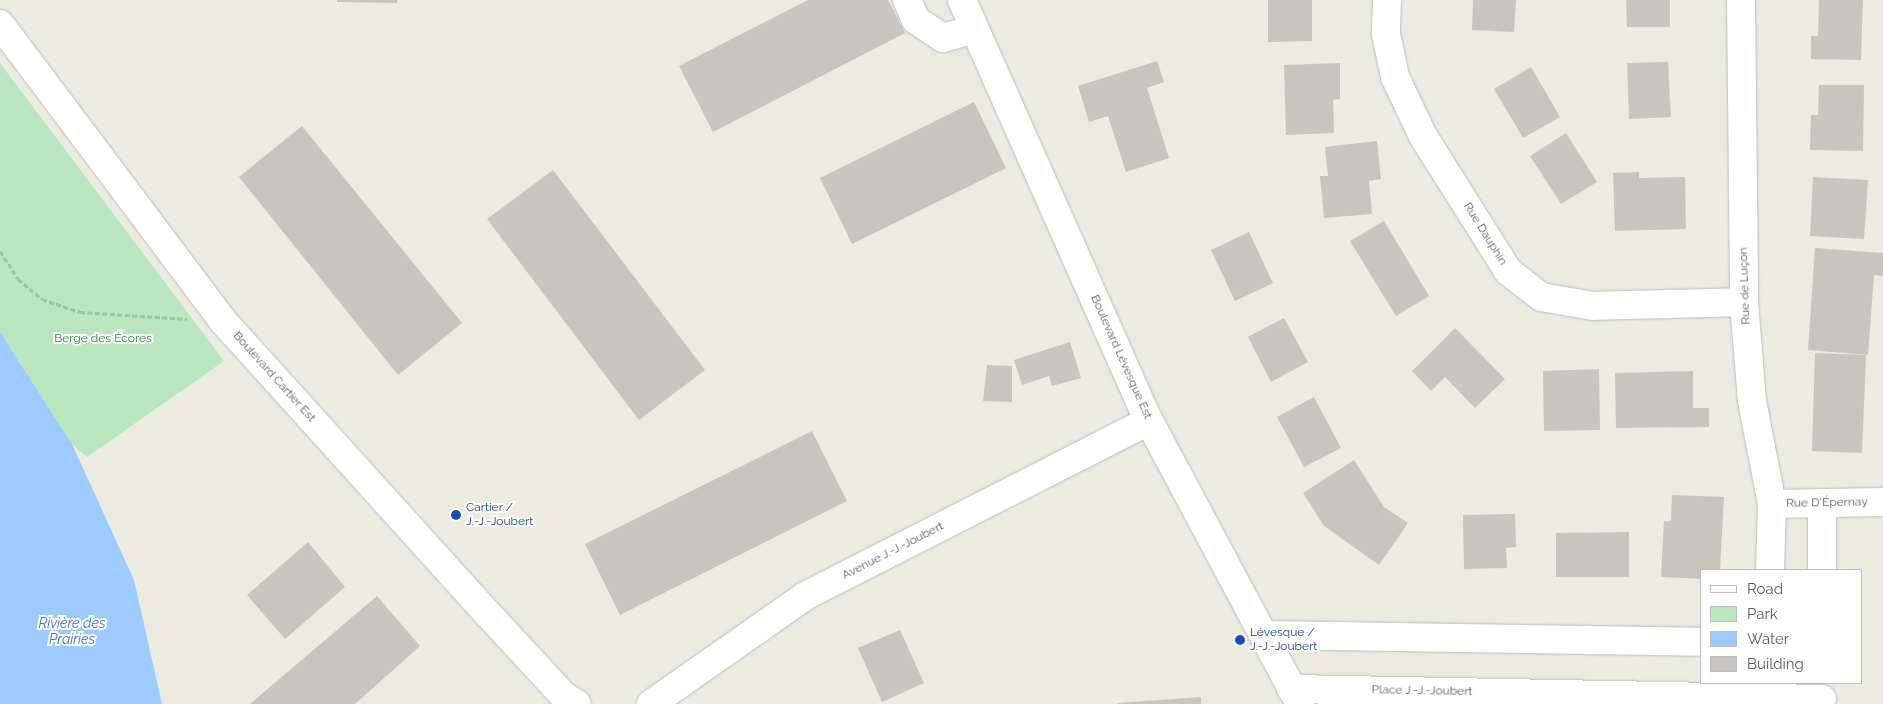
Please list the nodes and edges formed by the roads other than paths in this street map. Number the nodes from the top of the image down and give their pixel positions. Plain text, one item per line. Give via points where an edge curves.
1 (907, 0) edge
2 (962, 0) edge
3 (1387, 0) edge
4 (1741, 0) edge
5 (0, 24) edge
6 (974, 28) junction
7 (1744, 302) junction
8 (1149, 421) junction
9 (1883, 502) edge
10 (1822, 503) junction
11 (1772, 504) junction
12 (1770, 569) edge
13 (1822, 569) edge
14 (1265, 635) junction
15 (1700, 642) edge
16 (1769, 695) edge
17 (1822, 695) edge
18 (1296, 696) edge
19 (577, 704) edge
20 (651, 704) edge

1 - 6 street via 916,20 944,38
2 - 6 street, Boulevard Lévesque Est
3 - 7 street, Rue Dauphin via 1386,34 1395,77 1423,136 1508,271 1541,297 1592,306
4 - 7 street, Rue de Luçon
5 - 19 street, Boulevard Cartier Est via 223,321 513,642 564,696
6 - 8 street, Boulevard Lévesque Est
7 - 11 street, Rue de Luçon via 1752,401
8 - 14 street, Boulevard Lévesque Est
8 - 20 street, Avenue J.-J.-Joubert via 805,596
9 - 10 street, Rue D'Épernay
10 - 11 street, Rue D'Épernay
10 - 13 street
11 - 12 street, Rue de Luçon
14 - 15 street
14 - 18 street, Boulevard Lévesque Est
16 - 17 street, Place J.-J.-Joubert
16 - 18 street, Place J.-J.-Joubert

